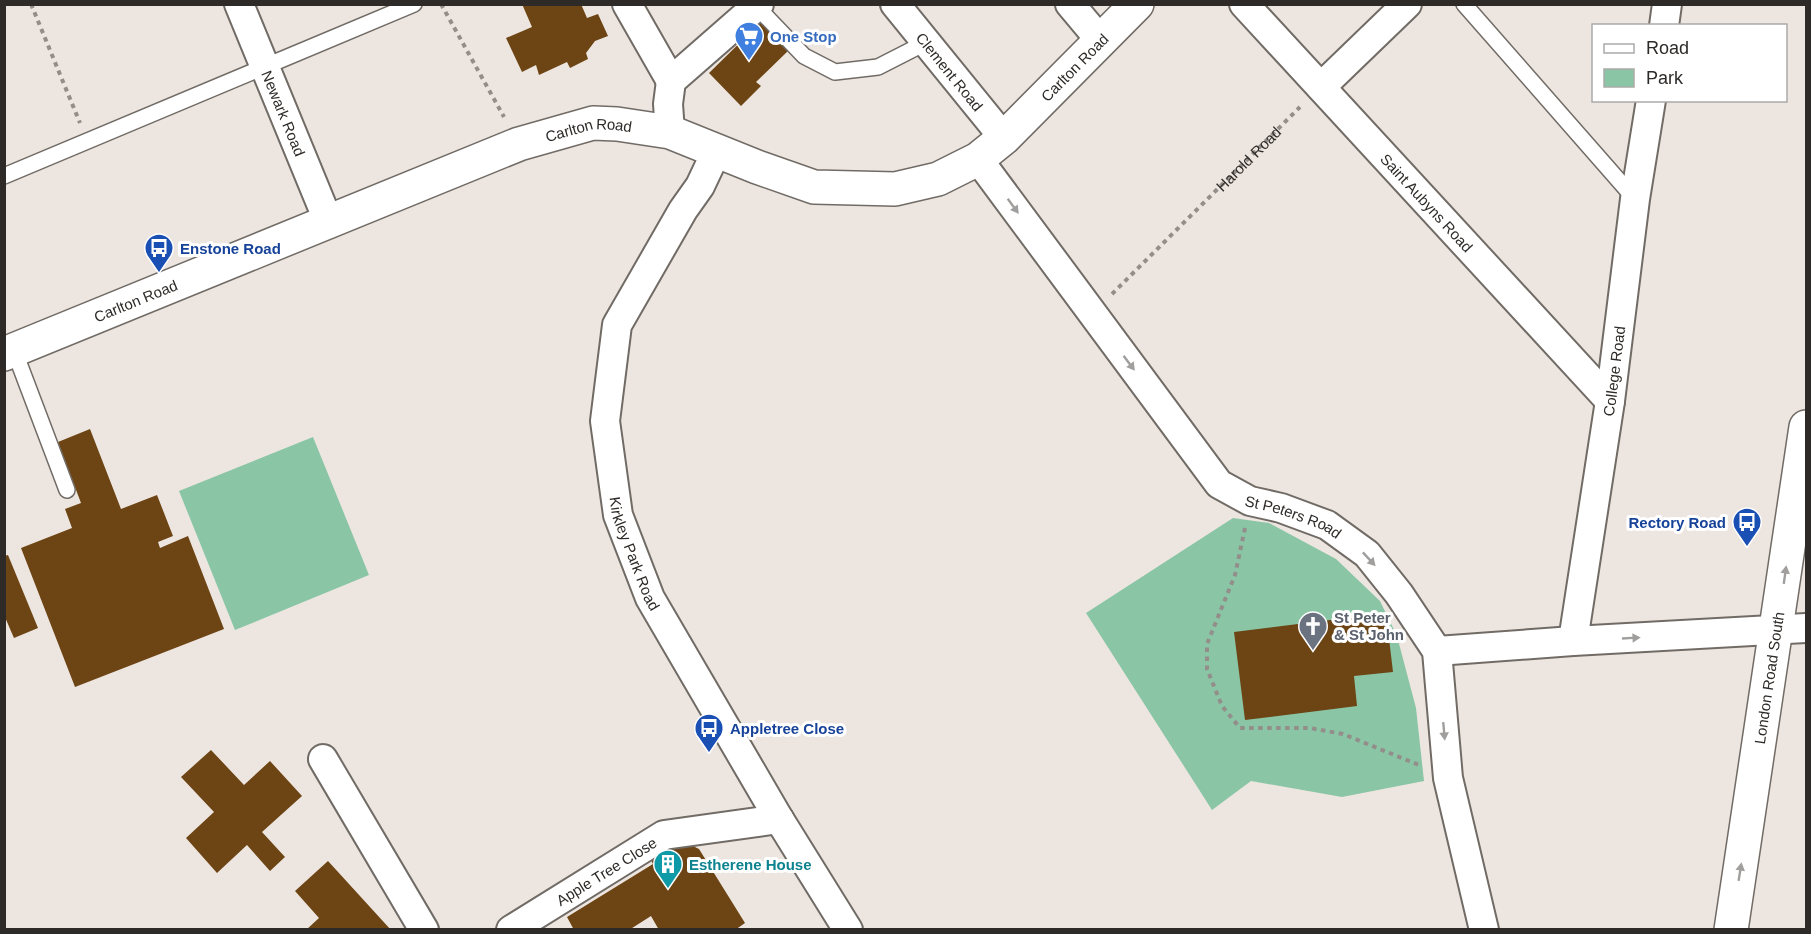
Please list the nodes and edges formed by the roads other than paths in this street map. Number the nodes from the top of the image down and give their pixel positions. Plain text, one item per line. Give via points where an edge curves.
1 (239, 4) edge
2 (414, 4) edge
3 (627, 4) edge
4 (895, 4) edge
5 (1070, 4) edge
6 (1137, 4) edge
7 (1244, 4) edge
8 (1407, 4) edge
9 (1464, 4) edge
10 (1667, 4) edge
11 (758, 6) edge
12 (1664, 24) edge
13 (1101, 41) junction
14 (927, 42) junction
15 (265, 67) junction
16 (670, 81) junction
17 (1321, 87) junction
18 (1651, 102) edge
19 (670, 132) junction
20 (1004, 138) junction
21 (717, 150) junction
22 (978, 159) junction
23 (4, 176) edge
24 (1635, 200) junction
25 (329, 223) junction
26 (9, 352) edge
27 (1610, 401) junction
28 (1806, 427) edge
29 (67, 490) dead end
30 (1792, 629) edge
31 (1573, 641) junction
32 (1437, 651) junction
33 (323, 759) dead end
34 (779, 819) junction
35 (424, 930) edge
36 (511, 930) edge
37 (848, 930) edge
38 (1484, 930) edge
39 (1731, 930) edge

1 - 15 street, Newark Road
2 - 15 lane
3 - 16 street
4 - 14 street, Clement Road
5 - 13 street
6 - 13 street, Carlton Road
7 - 17 street, Saint Aubyns Road
8 - 17 street
9 - 24 lane
10 - 12 street
11 - 14 lane via 804,56 835,72 878,67
11 - 16 street
13 - 20 street, Carlton Road
14 - 20 street, Clement Road
15 - 23 lane
15 - 25 street, Newark Road
16 - 19 street
17 - 27 street, Saint Aubyns Road
18 - 24 street, College Road
19 - 21 street, Carlton Road
19 - 25 street, Carlton Road via 593,123 519,144
20 - 22 street, Carlton Road
21 - 22 street, Carlton Road via 814,187 895,189 938,179
21 - 34 street, Kirkley Park Road via 700,186 617,325 605,421 618,515 650,597
22 -> 32 street, St Peters Road via 1219,484 1250,501 1327,525 1367,554
24 - 27 street, College Road
25 - 26 street, Carlton Road
26 - 29 lane
27 - 31 street, College Road
30 -> 28 street, London Road South
31 -> 30 street
39 -> 30 street, London Road South
31 - 32 street
32 -> 38 street, St Peters Road via 1448,777
33 - 35 street
34 - 36 street, Apple Tree Close via 664,835
34 - 37 street, Kirkley Park Road

